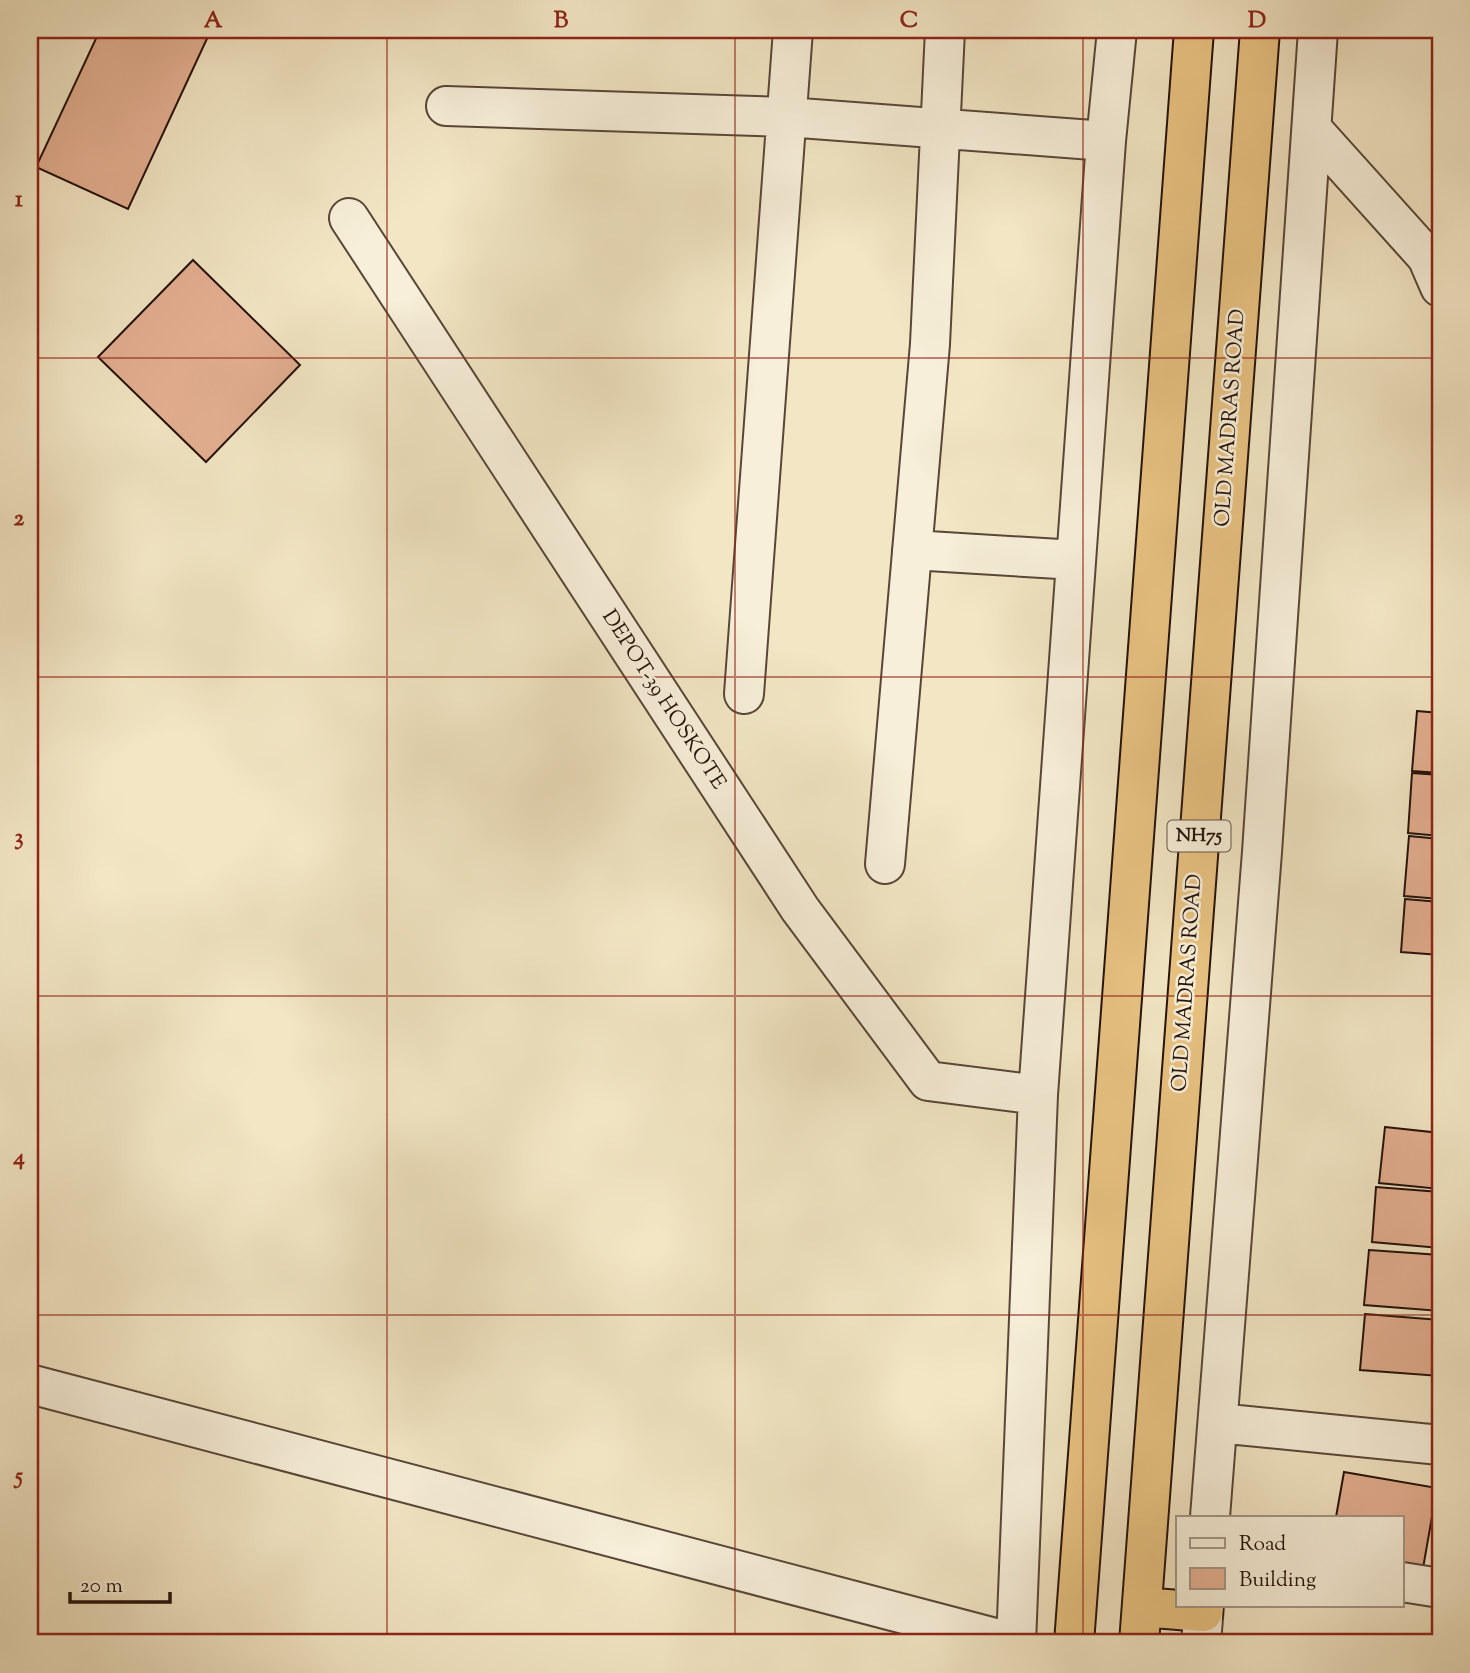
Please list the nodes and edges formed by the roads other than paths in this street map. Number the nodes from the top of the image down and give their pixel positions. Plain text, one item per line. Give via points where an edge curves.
1 (793, 30) edge
2 (945, 30) edge
3 (1117, 30) edge
4 (1194, 30) edge
5 (1260, 30) edge
6 (1318, 30) edge
7 (446, 106) dead end
8 (787, 117) junction
9 (940, 128) junction
10 (1312, 129) junction
11 (1106, 141) junction
12 (349, 218) dead end
13 (1440, 287) edge
14 (912, 550) junction
15 (1076, 560) junction
16 (744, 694) dead end
17 (885, 864) dead end
18 (1038, 1095) junction
19 (30, 1384) edge
20 (1219, 1423) junction
21 (1440, 1445) edge
22 (1210, 1516) edge
23 (1404, 1583) edge
24 (1440, 1588) edge
25 (1203, 1620) edge
26 (1141, 1625) edge
27 (1015, 1643) edge
28 (1074, 1643) edge

1 - 8 street
2 - 9 street
3 - 11 street
4 - 28 highway
5 - 26 highway, OLD MADRAS ROAD / NH75
6 - 10 street
7 - 8 street
8 - 9 street
8 - 16 street
9 - 11 street
9 - 14 street via 930,344
10 - 13 street via 1427,257
10 - 20 street
11 - 15 street
12 - 18 street, DEPOT-39 HOSKOTE via 800,909 928,1081
14 - 15 street
14 - 17 street
15 - 18 street
18 - 27 street
19 - 27 street
20 - 21 street
20 - 22 street
23 - 24 street
25 - 26 highway

